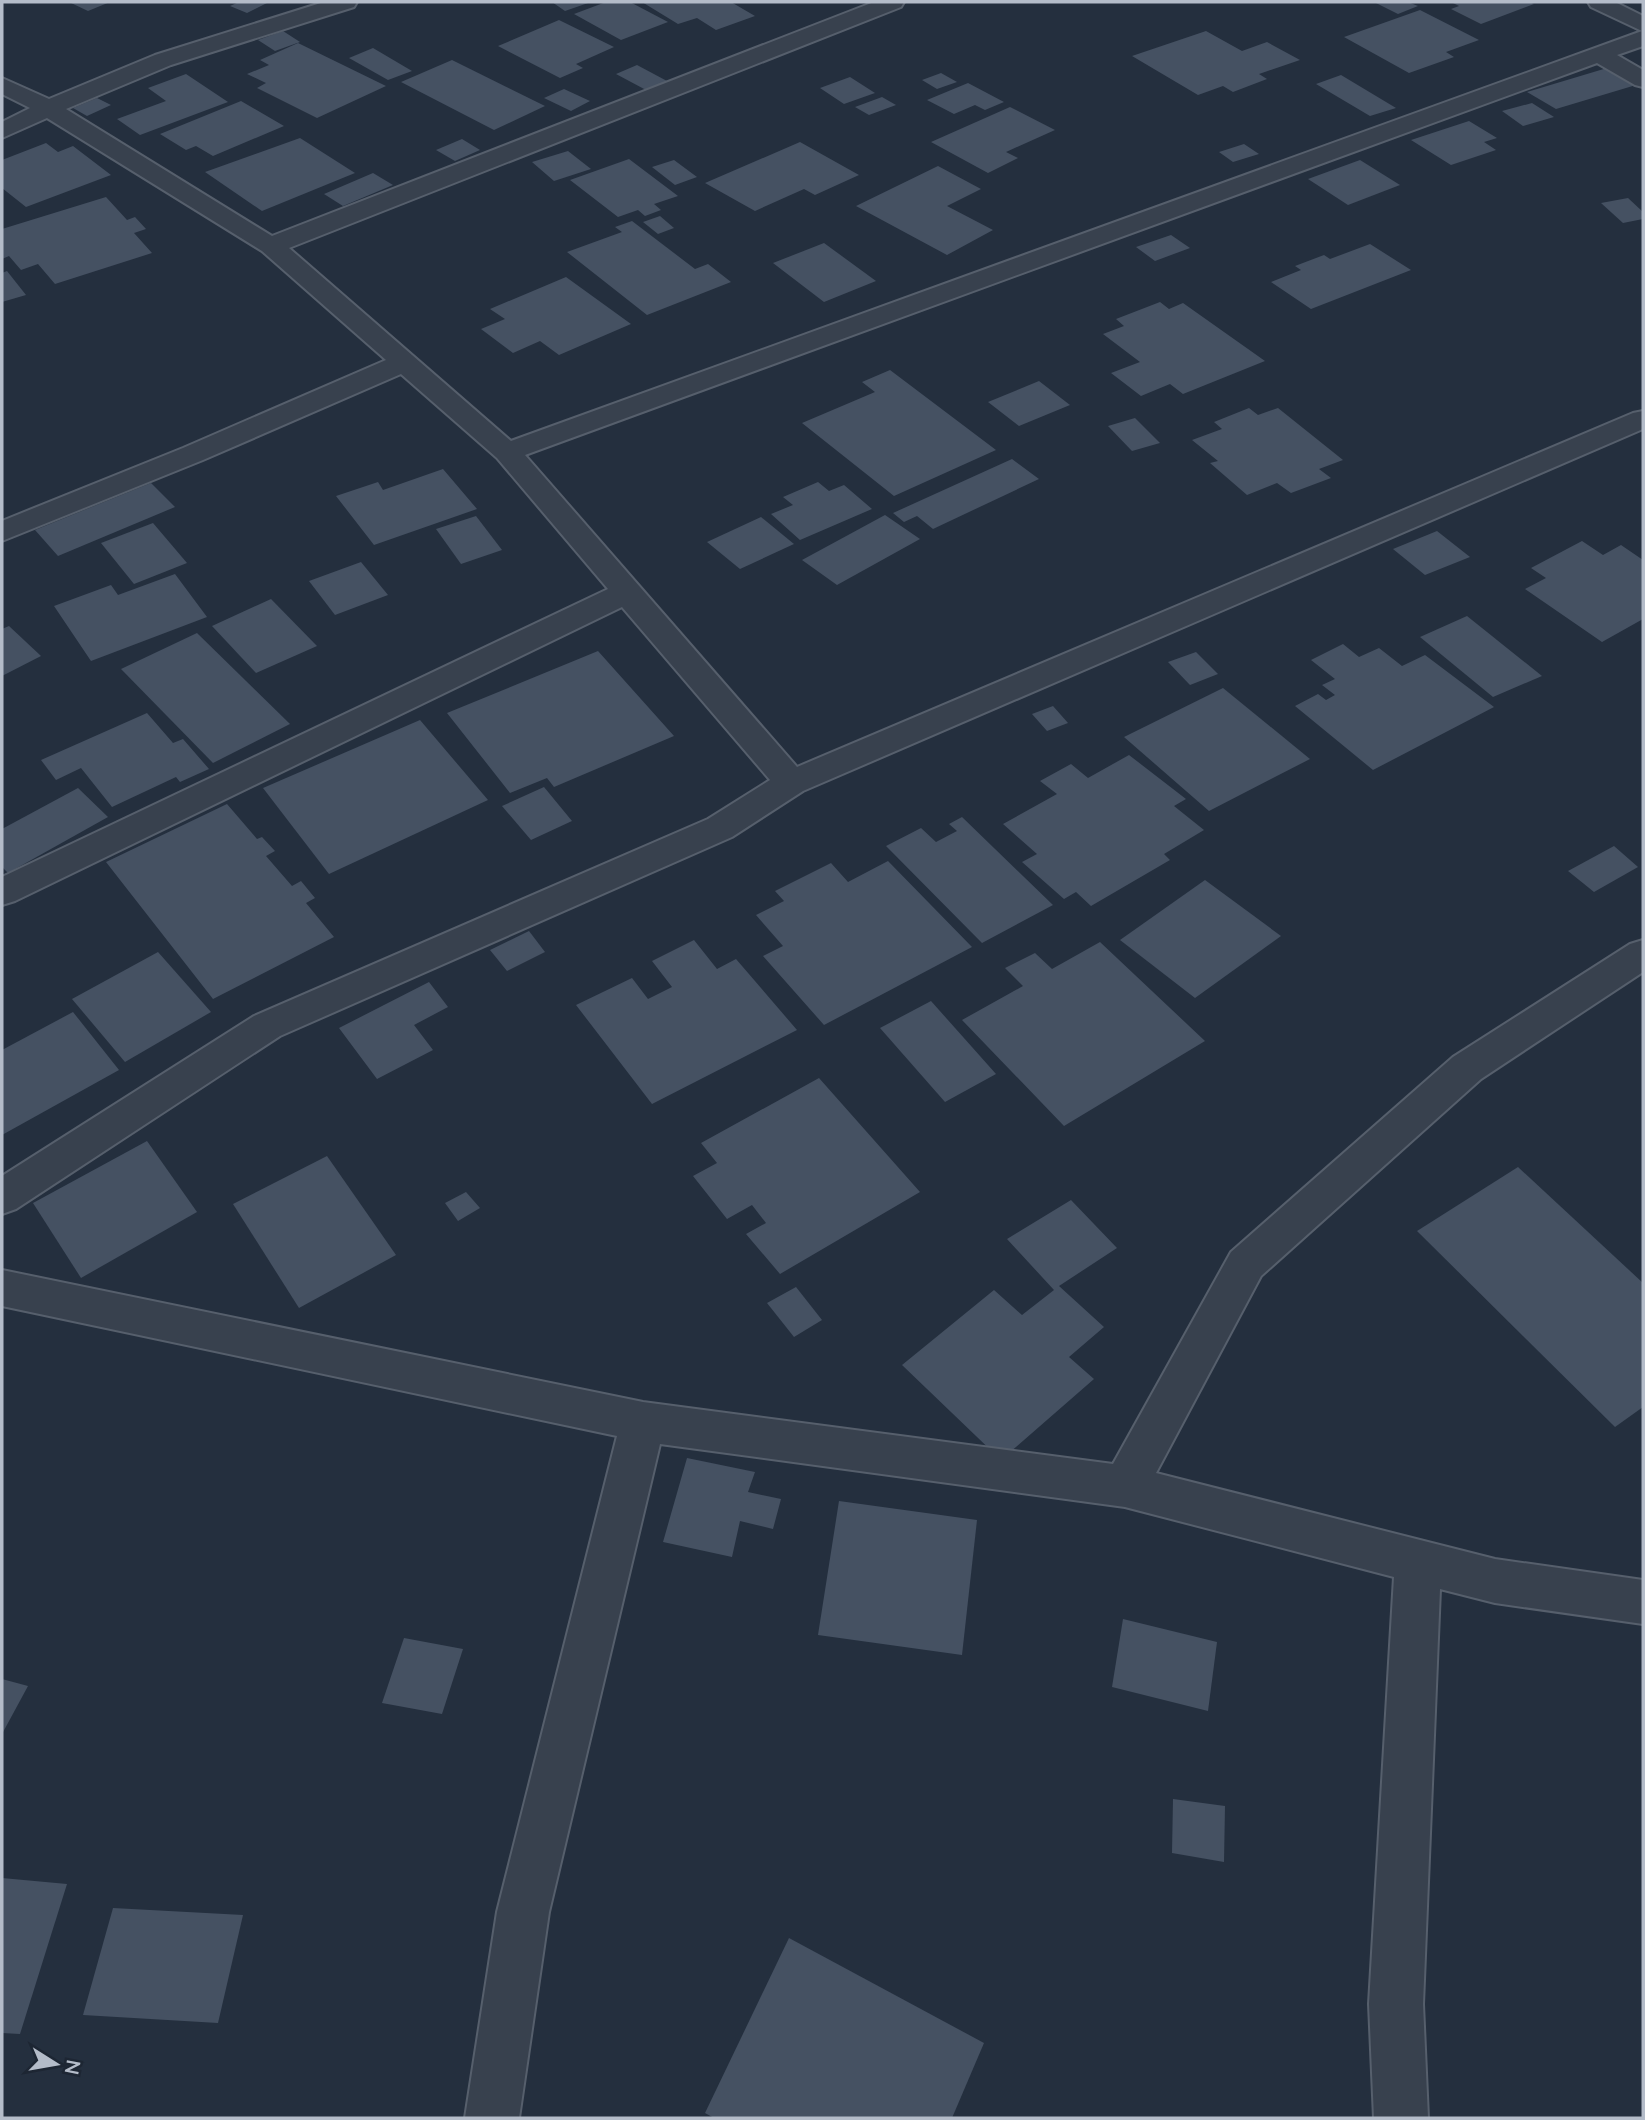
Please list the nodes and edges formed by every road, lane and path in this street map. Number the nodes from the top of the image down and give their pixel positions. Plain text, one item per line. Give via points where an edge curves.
1 (346, 2) edge
2 (893, 2) edge
3 (1599, 2) edge
4 (1643, 25) edge
5 (1643, 38) edge
6 (1598, 54) junction
7 (1643, 80) edge
8 (2, 85) edge
9 (48, 108) junction
10 (2, 131) edge
11 (271, 246) junction
12 (405, 362) junction
13 (1643, 419) edge
14 (507, 452) junction
15 (2, 532) edge
16 (627, 592) junction
17 (791, 783) junction
18 (2, 892) edge
19 (1643, 954) edge
20 (2, 1197) edge
21 (2, 1288) edge
22 (643, 1422) junction
23 (1125, 1486) junction
24 (1418, 1562) junction
25 (1643, 1602) edge
26 (492, 2118) edge
27 (1401, 2118) edge

1 - 9 street via 163,60
2 - 11 street
3 - 4 street
5 - 6 street
6 - 7 street
6 - 14 street
8 - 9 street
9 - 10 street
9 - 11 street
11 - 12 street
12 - 14 street
12 - 15 street
13 - 17 street
14 - 16 street
16 - 17 street
16 - 18 street
17 - 20 street via 720,828 267,1026
19 - 23 street via 1467,1068 1246,1264
21 - 22 street
22 - 23 street
22 - 26 street via 523,1912
23 - 24 street
24 - 25 street via 1495,1581
24 - 27 street via 1396,2004

